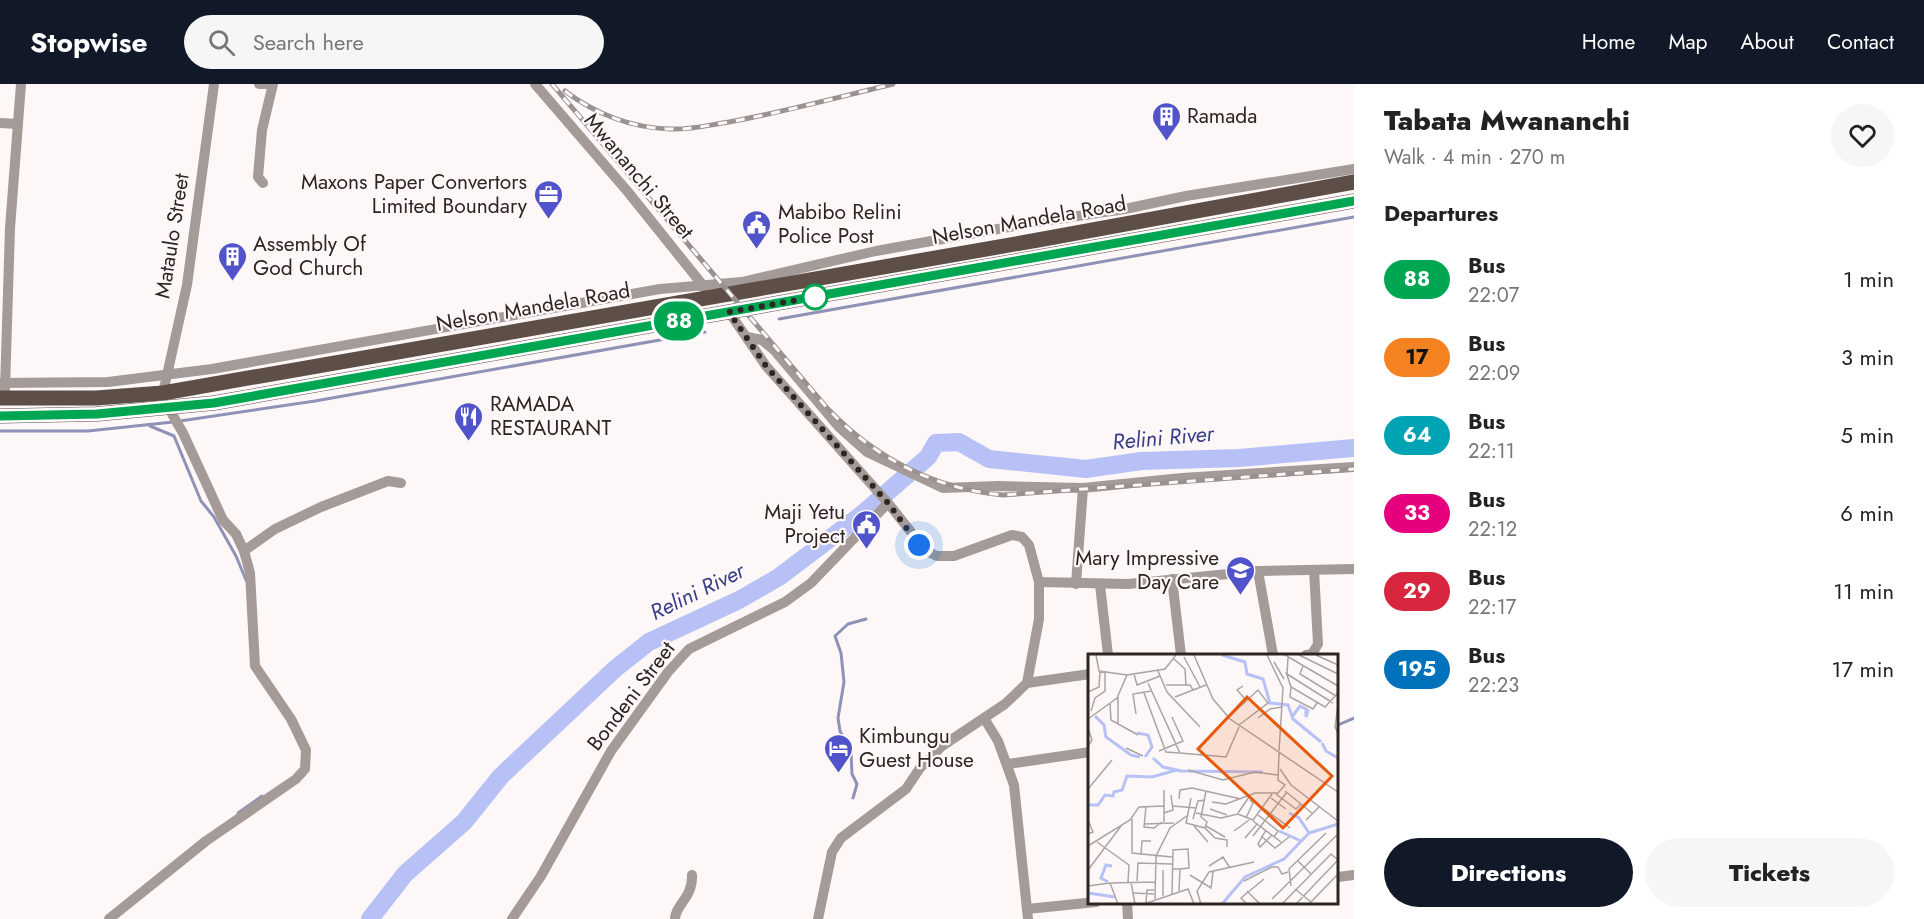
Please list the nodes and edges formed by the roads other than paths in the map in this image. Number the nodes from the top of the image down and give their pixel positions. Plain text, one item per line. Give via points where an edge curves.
1 (21, 84) edge
2 (214, 84) edge
3 (259, 84) edge
4 (267, 84) edge
5 (273, 84) edge
6 (536, 84) edge
7 (0, 123) edge
8 (18, 124) junction
9 (1354, 169) edge
10 (1354, 182) edge
11 (263, 183) dead end
12 (1354, 201) edge
13 (705, 290) junction
14 (729, 312) junction
15 (747, 337) junction
16 (166, 375) junction
17 (3, 391) edge
18 (165, 400) junction
19 (0, 416) edge
20 (1354, 467) edge
21 (401, 483) dead end
22 (1083, 488) junction
23 (886, 501) junction
24 (244, 550) junction
25 (1354, 569) edge
26 (1314, 570) junction
27 (1258, 571) junction
28 (1172, 579) junction
29 (1039, 582) junction
30 (1076, 584) junction
31 (1100, 585) junction
32 (1310, 653) edge
33 (1108, 654) edge
34 (1181, 654) edge
35 (1273, 654) edge
36 (1088, 674) edge
37 (1027, 683) junction
38 (984, 718) junction
39 (1088, 752) edge
40 (1008, 764) junction
41 (1354, 874) edge
42 (692, 875) dead end
43 (1339, 877) edge
44 (1090, 904) edge
45 (1127, 904) edge
46 (1027, 914) edge
47 (109, 919) edge
48 (512, 919) edge
49 (675, 919) edge
50 (818, 919) edge
51 (1128, 919) edge

1 - 8 street
2 - 16 street, Mataulo Street via 187,285
3 - 4 street
5 - 11 street via 262,130 258,177
6 - 13 street, Mwananchi Street
7 - 8 street
8 - 17 street
9 - 13 street via 876,251
10 - 13 main road, Nelson Mandela Road via 1026,242
12 - 14 main road, Nelson Mandela Road
13 - 16 street
13 - 18 main road, Nelson Mandela Road
14 - 15 street
14 - 18 main road, Nelson Mandela Road via 294,389
15 - 22 street via 762,340 775,351 839,427 867,452 926,483 944,488
15 - 23 street via 766,366
16 - 17 street
16 - 18 street, Mataulo Street
17 - 18 main road, Nelson Mandela Road
18 - 19 main road, Nelson Mandela Road via 97,414
18 - 24 street via 223,520
20 - 22 street
21 - 24 street via 388,481 321,507 275,528
22 - 30 street
23 - 29 street via 919,545 937,556 954,556 1012,534 1022,537 1029,545
23 - 48 street, Bondeni Street via 811,583 785,602 689,649 668,672 611,751 541,876
24 - 47 street via 250,573 255,666 302,738 305,769 297,779 206,841
25 - 26 street
26 - 27 street
26 - 32 street via 1318,644
27 - 28 street
27 - 35 street
28 - 31 street
28 - 34 street
29 - 30 street
29 - 37 street via 1039,619
30 - 31 street
31 - 33 street
36 - 37 street
37 - 38 street
38 - 40 street
38 - 50 street via 942,746 906,789 841,838 832,852
39 - 40 street
40 - 46 street via 1014,785
41 - 43 street
42 - 49 street via 692,886 676,910
44 - 46 street
45 - 51 street

